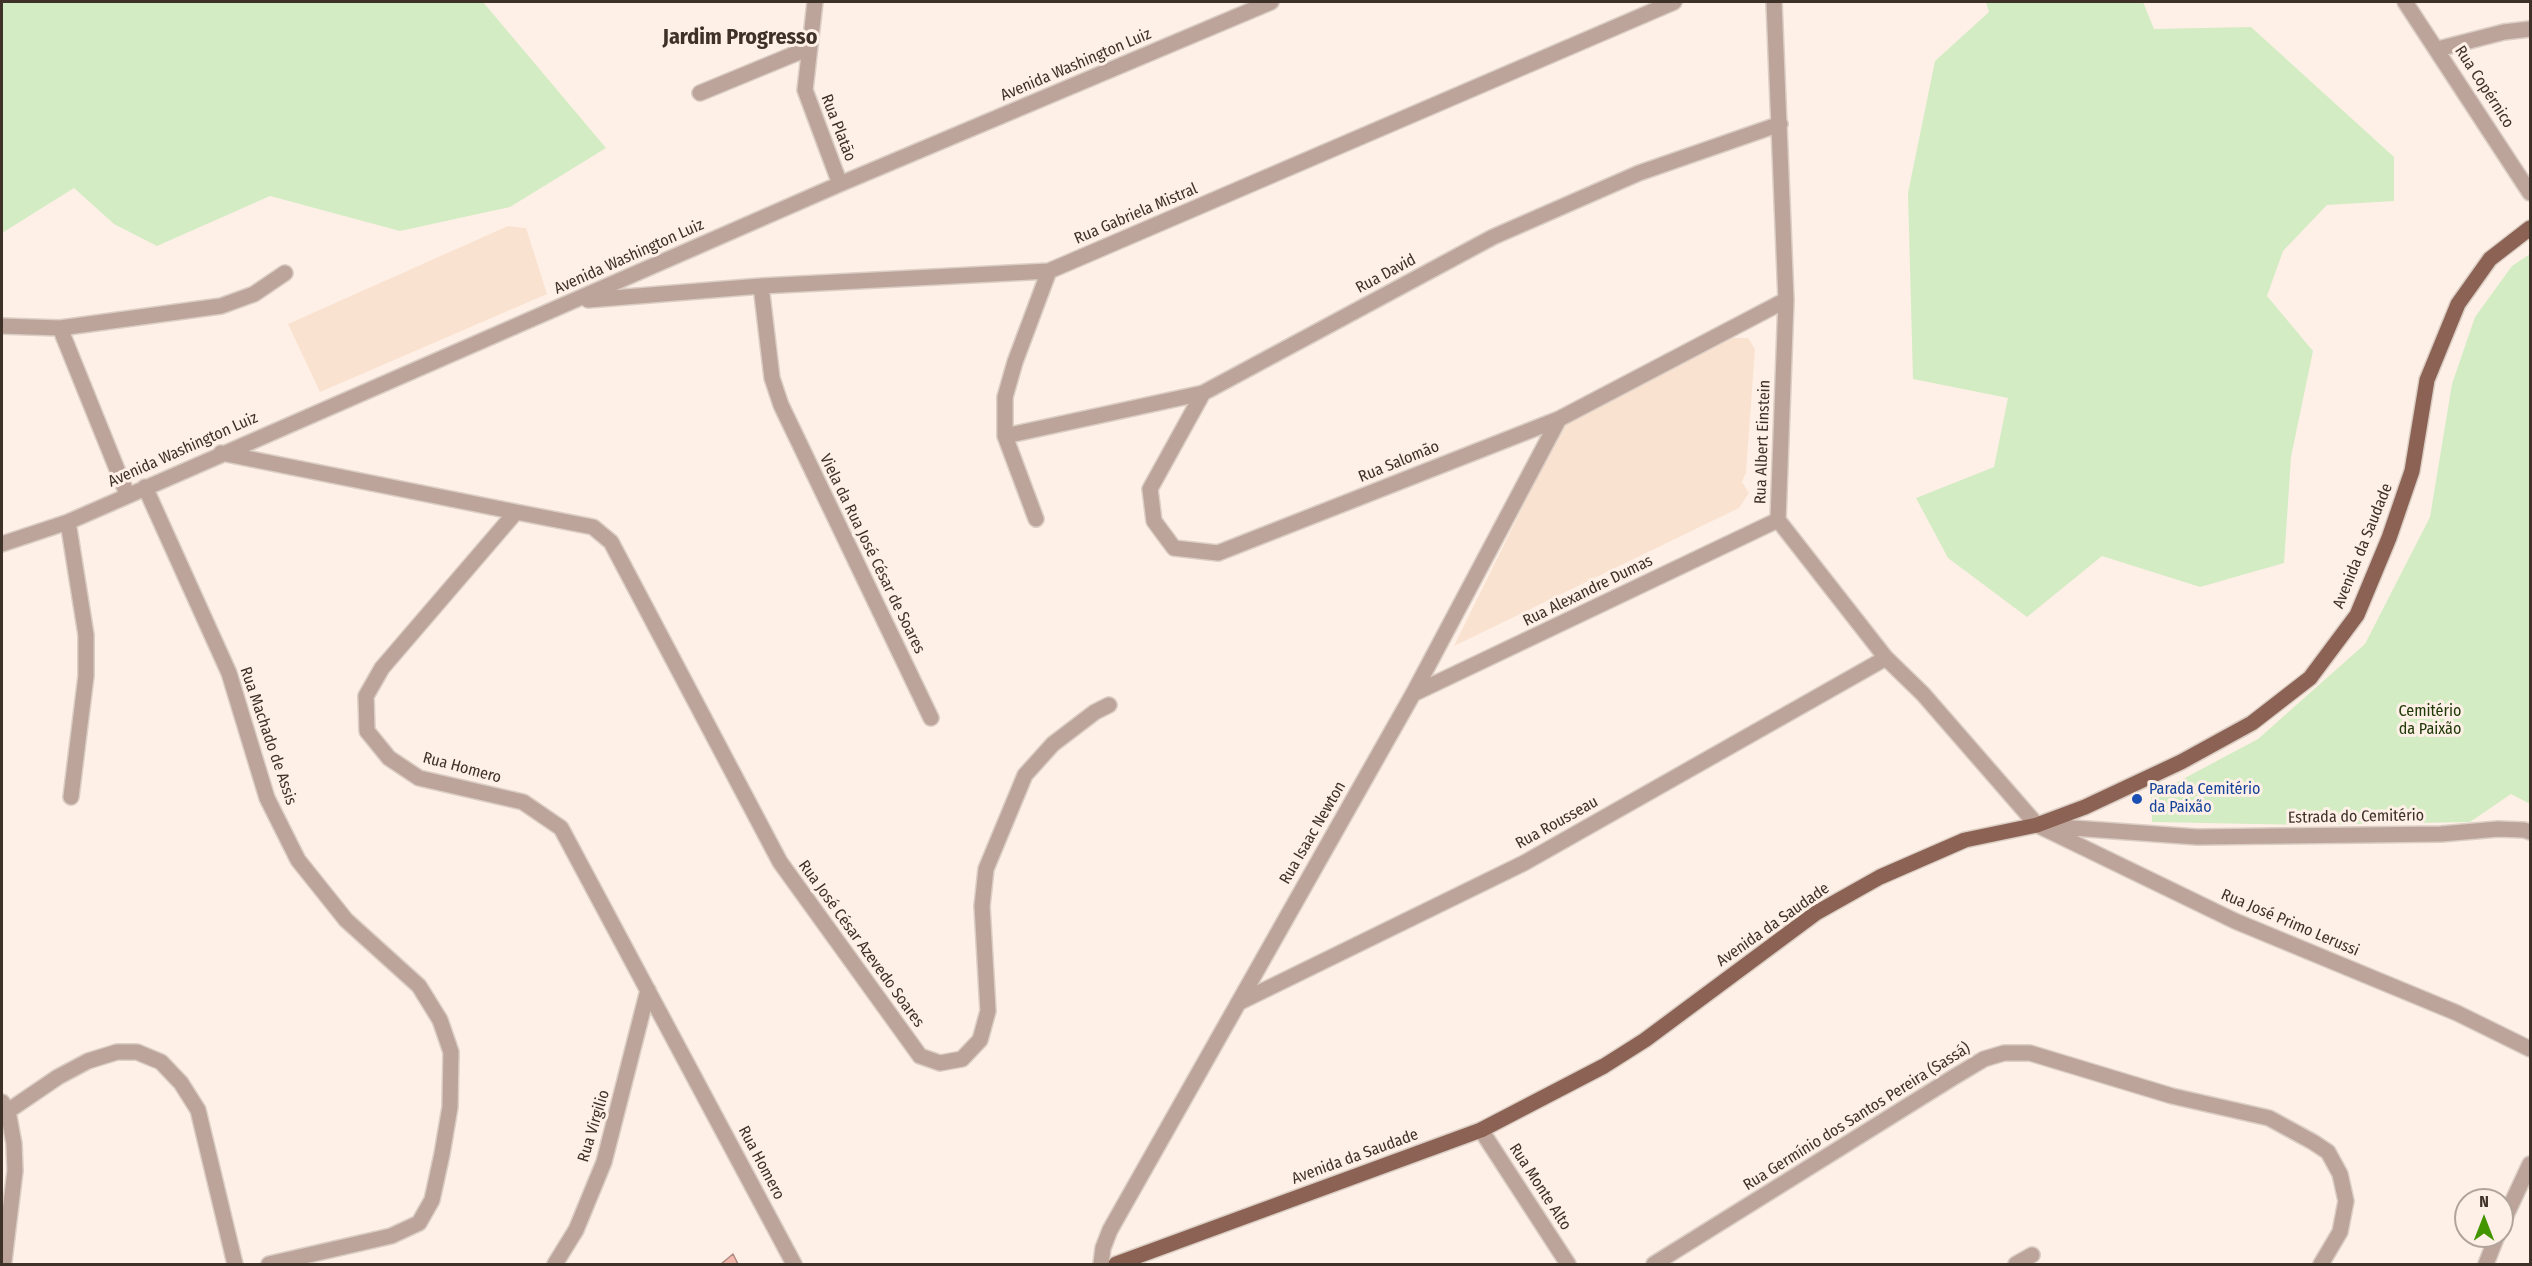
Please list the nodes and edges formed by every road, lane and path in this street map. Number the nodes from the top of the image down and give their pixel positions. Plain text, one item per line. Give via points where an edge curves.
1 (815, 2) edge
2 (1271, 2) edge
3 (1674, 2) edge
4 (1774, 2) edge
5 (2405, 2) edge
6 (2530, 29) edge
7 (809, 48) junction
8 (2438, 49) junction
9 (700, 93) dead end
10 (1780, 124) junction
11 (840, 184) junction
12 (2530, 193) edge
13 (2530, 228) edge
14 (1049, 271) junction
15 (285, 273) dead end
16 (761, 286) junction
17 (1786, 300) junction
18 (575, 301) junction
19 (2, 327) edge
20 (60, 328) junction
21 (1203, 393) junction
22 (1558, 419) junction
23 (1005, 436) junction
24 (222, 453) junction
25 (145, 487) junction
26 (128, 494) junction
27 (516, 512) junction
28 (1036, 519) dead end
29 (1778, 520) junction
30 (68, 522) junction
31 (2, 544) edge
32 (1886, 658) junction
33 (1413, 694) junction
34 (1109, 705) dead end
35 (932, 718) dead end
36 (71, 797) dead end
37 (2037, 825) junction
38 (2530, 832) edge
39 (648, 990) junction
40 (1238, 1003) junction
41 (2530, 1049) edge
42 (5, 1106) edge
43 (1481, 1130) junction
44 (2530, 1164) edge
45 (2514, 1198) edge
46 (2492, 1248) edge
47 (2032, 1255) dead end
48 (4, 1261) dead end
49 (235, 1264) edge
50 (269, 1264) edge
51 (555, 1264) edge
52 (795, 1264) edge
53 (1101, 1264) edge
54 (1116, 1264) edge
55 (1568, 1264) edge
56 (1654, 1264) edge
57 (2016, 1264) edge
58 (2321, 1264) edge
59 (2486, 1264) edge

1 - 7 street, Rua Platão
2 - 11 street, Avenida Washington Luiz
3 - 14 street, Rua Gabriela Mistral
4 - 10 street, Rua Albert Einstein
5 - 8 street, Rua Copérnico
6 - 8 street
7 - 9 street
7 - 11 street, Rua Platão via 805,90
8 - 12 street, Rua Copérnico
10 - 17 street, Rua Albert Einstein
10 - 21 street, Rua David via 1639,173 1493,237
11 - 18 street, Avenida Washington Luiz
13 - 37 main road, Avenida da Saudade via 2490,259 2458,304 2427,380 2412,471 2389,538 2357,615 2310,678 2252,723 2181,762
14 - 16 street, Rua Gabriela Mistral
14 - 23 street via 1005,397
15 - 20 street via 254,294 220,306
16 - 18 street, Rua Gabriela Mistral
16 - 35 street, Viela da Rua José César de Soares via 772,378 781,405
17 - 22 street, Rua Salomão
17 - 29 street, Rua Albert Einstein
18 - 24 street, Avenida Washington Luiz
19 - 20 street
20 - 26 street
21 - 22 street, Rua Salomão via 1150,489 1154,521 1174,548 1218,553
21 - 23 street, Rua David
22 - 33 street, Rua Isaac Newton
23 - 28 street
24 - 25 street, Avenida Washington Luiz
24 - 27 street
25 - 26 street, Avenida Washington Luiz
25 - 50 street, Rua Machado de Assis via 229,673 267,798 298,860 346,920 418,986 440,1020 451,1052 450,1107 442,1154 432,1200 419,1223 391,1236
26 - 30 street, Avenida Washington Luiz
27 - 34 street, Rua José César Azevedo Soares via 593,527 611,542 780,862 920,1056 940,1063 962,1059 980,1040 988,1011 982,906 986,869 1025,775 1053,744
27 - 39 street, Rua Homero via 382,668 366,696 367,731 389,759 418,778 523,802 561,828
29 - 32 street, Rua Albert Einstein
29 - 33 street, Rua Alexandre Dumas
30 - 31 street, Avenida Washington Luiz
30 - 36 street via 86,635 86,676
32 - 37 street, Rua Albert Einstein via 1923,694
32 - 40 street, Rua Rousseau via 1524,863
33 - 40 street, Rua Isaac Newton
37 - 38 street, Estrada do Cemitério via 2197,837 2440,834 2498,829
37 - 41 street, Rua José Primo Lerussi via 2235,921 2457,1013
37 - 43 main road, Avenida da Saudade via 1965,840 1880,877 1816,913 1604,1066
39 - 51 street, Rua Virgilio via 604,1162 576,1230
39 - 52 street, Rua Homero
40 - 53 street, Rua Isaac Newton via 1110,1230
42 - 48 street via 14,1144 15,1171
42 - 49 street via 88,1061 117,1052 137,1052 161,1062 181,1083 198,1110
43 - 54 main road, Avenida da Saudade
43 - 55 street, Rua Monte Alto
44 - 45 street
46 - 59 street
47 - 57 street
56 - 58 street, Rua Germínio dos Santos Pereira (Sassá) via 1954,1077 1984,1059 2004,1053 2030,1053 2172,1096 2269,1118 2328,1152 2340,1174 2346,1201 2340,1232

